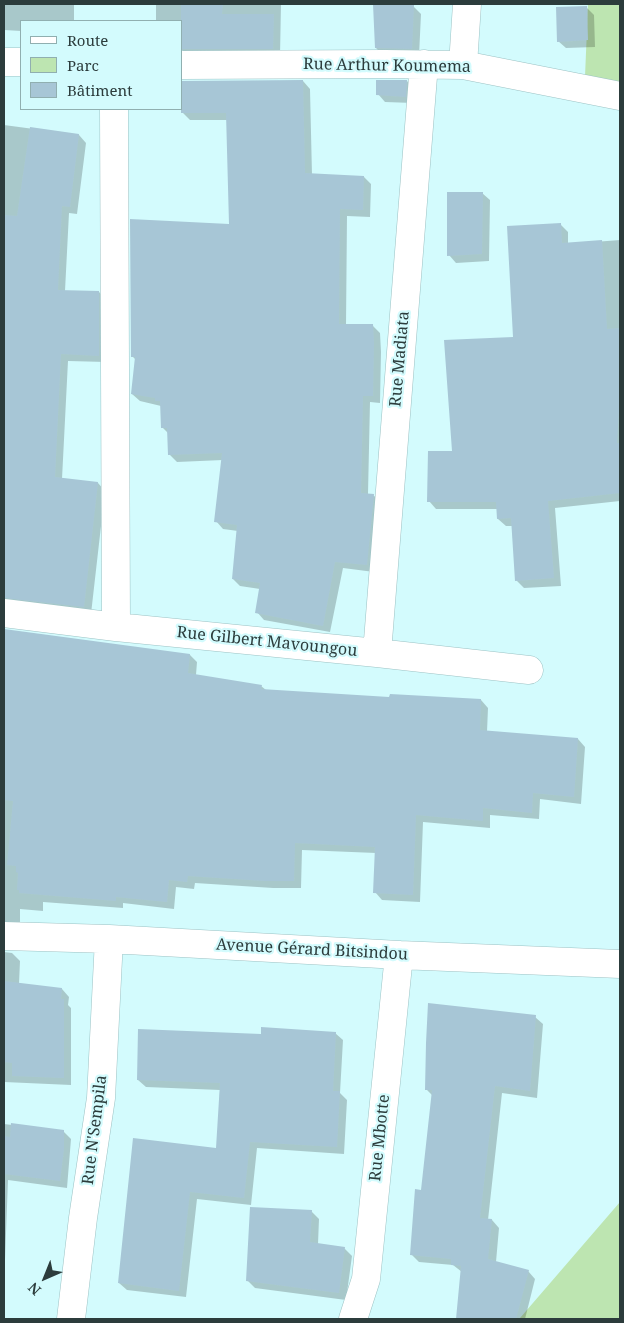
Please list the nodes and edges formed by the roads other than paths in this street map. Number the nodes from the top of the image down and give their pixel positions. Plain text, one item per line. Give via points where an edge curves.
1 (467, 4) edge
2 (4, 62) edge
3 (20, 62) edge
4 (424, 64) junction
5 (182, 65) edge
6 (462, 65) junction
7 (620, 96) edge
8 (114, 110) edge
9 (4, 613) edge
10 (116, 627) junction
11 (377, 653) junction
12 (529, 670) dead end
13 (4, 936) edge
14 (109, 939) junction
15 (399, 955) junction
16 (620, 964) edge
17 (71, 1319) edge
18 (353, 1319) edge

1 - 6 street
2 - 3 street
4 - 5 street, Rue Arthur Koumema
4 - 6 street, Rue Arthur Koumema
4 - 11 street, Rue Madiata
6 - 7 street, Rue Arthur Koumema
8 - 10 street
9 - 10 street, Rue Gilbert Mavoungou
10 - 11 street, Rue Gilbert Mavoungou
11 - 12 street, Rue Gilbert Mavoungou
13 - 14 street, Avenue Gérard Bitsindou
14 - 15 street, Avenue Gérard Bitsindou
14 - 17 street, Rue N'Sempila via 101,1098
15 - 16 street, Avenue Gérard Bitsindou
15 - 18 street, Rue Mbotte via 366,1279

